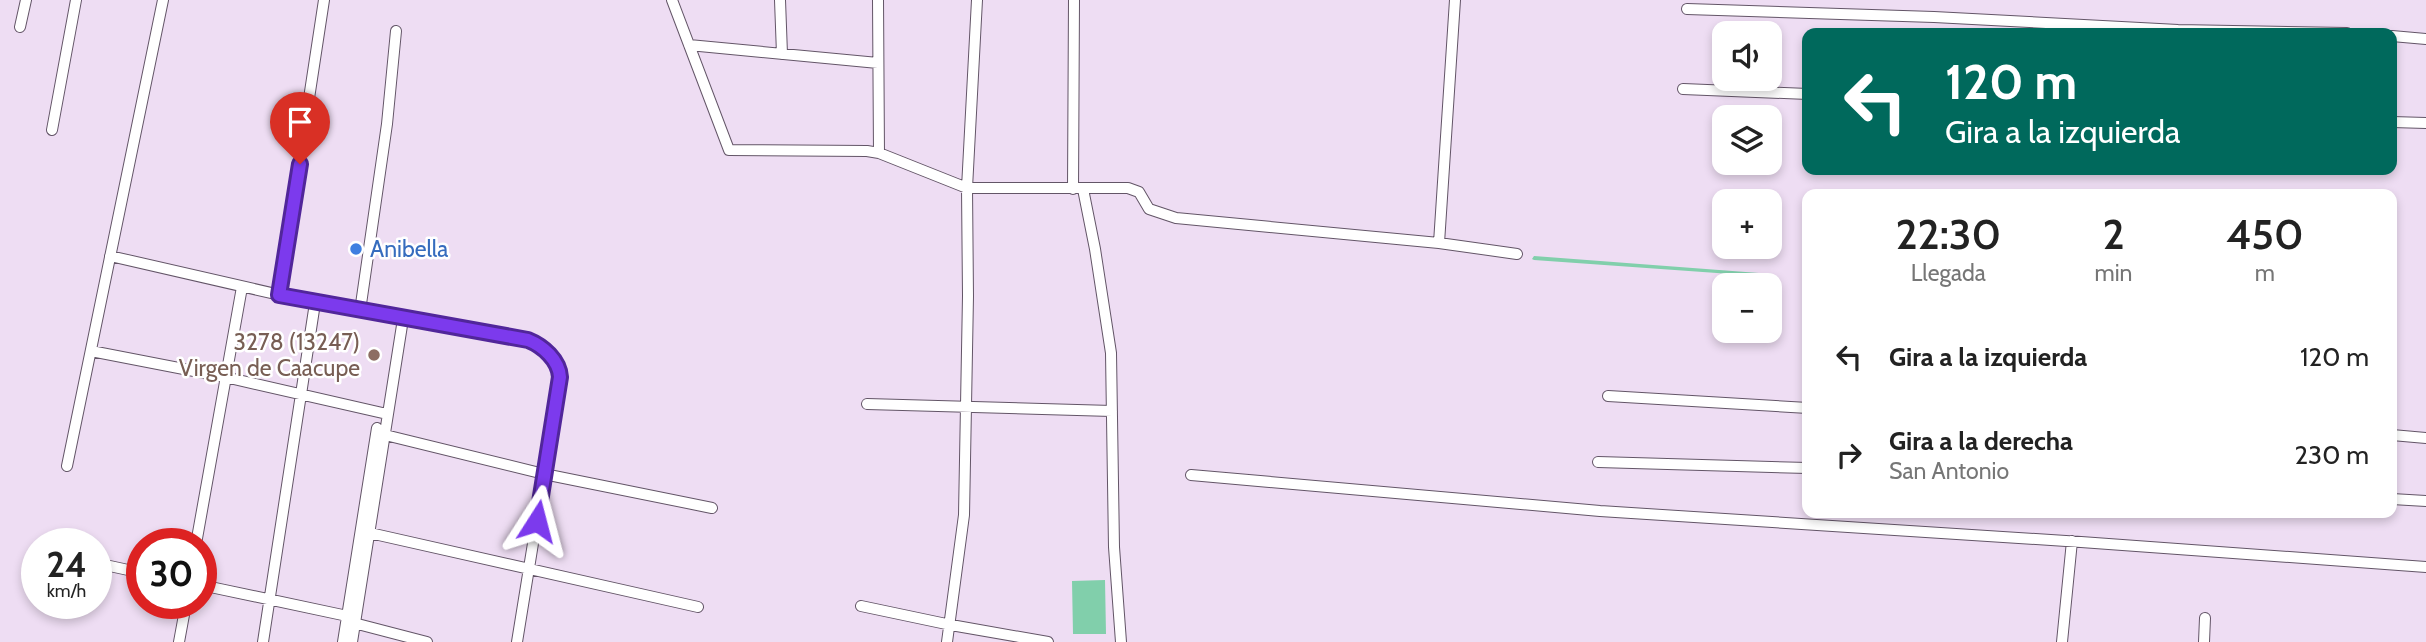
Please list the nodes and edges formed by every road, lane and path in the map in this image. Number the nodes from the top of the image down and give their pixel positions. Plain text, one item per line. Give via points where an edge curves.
1 (26, 0) edge
2 (76, 0) edge
3 (163, 0) edge
4 (324, 0) edge
5 (672, 0) edge
6 (780, 0) edge
7 (878, 0) edge
8 (977, 0) edge
9 (1074, 0) edge
10 (1455, 0) edge
11 (1687, 9) dead end
12 (20, 27) dead end
13 (2140, 28) edge
14 (396, 31) dead end
15 (2397, 37) edge
16 (2426, 39) edge
17 (689, 46) junction
18 (782, 54) junction
19 (878, 63) junction
20 (1683, 89) dead end
21 (1802, 94) edge
22 (2397, 122) edge
23 (2426, 123) edge
24 (52, 130) dead end
25 (878, 153) junction
26 (967, 188) junction
27 (1078, 189) junction
28 (1439, 243) junction
29 (1517, 254) dead end
30 (110, 256) junction
31 (242, 287) junction
32 (279, 295) junction
33 (315, 303) junction
34 (360, 311) junction
35 (403, 319) junction
36 (91, 351) junction
37 (225, 377) junction
38 (300, 395) junction
39 (1608, 396) dead end
40 (867, 404) dead end
41 (965, 407) junction
42 (1802, 408) edge
43 (1112, 411) junction
44 (387, 417) junction
45 (381, 434) junction
46 (2397, 435) edge
47 (2426, 438) edge
48 (1598, 462) dead end
49 (67, 466) dead end
50 (1802, 468) edge
51 (544, 474) junction
52 (1191, 475) dead end
53 (2397, 499) edge
54 (2426, 501) edge
55 (712, 508) dead end
56 (199, 528) edge
57 (365, 532) junction
58 (2072, 541) junction
59 (2426, 567) edge
60 (529, 568) junction
61 (217, 589) edge
62 (269, 600) junction
63 (860, 606) dead end
64 (698, 607) dead end
65 (2205, 618) dead end
66 (183, 619) edge
67 (351, 619) junction
68 (951, 625) junction
69 (179, 642) edge
70 (263, 642) edge
71 (343, 642) edge
72 (352, 642) edge
73 (427, 642) edge
74 (517, 642) edge
75 (947, 642) edge
76 (1048, 642) edge
77 (1121, 642) edge
78 (2062, 642) edge
79 (2204, 642) edge

1 - 12 street
2 - 24 street
3 - 30 street
4 - 32 street
5 - 17 street
6 - 18 street
7 - 19 street
8 - 26 street
9 - 27 street
10 - 28 street
11 - 13 street
14 - 34 street
15 - 16 street
17 - 18 street
17 - 25 street via 729,150
18 - 19 street
19 - 25 street
20 - 21 street
22 - 23 street
25 - 26 street
26 - 27 street
26 - 41 street
27 - 28 street via 1128,188 1136,191 1149,209 1176,218
27 - 43 street via 1095,249 1111,353
28 - 29 street
30 - 31 street
30 - 36 street
31 - 32 street
31 - 37 street
32 - 33 street
33 - 34 street
33 - 38 street
34 - 35 street
35 - 44 street
35 - 51 street via 528,340 553,359 560,377
36 - 37 street
36 - 49 street
37 - 38 street
37 - 56 street
38 - 44 street
38 - 62 street
39 - 42 street
40 - 41 street
41 - 43 street
41 - 68 street via 964,516
43 - 77 street
44 - 45 street
45 - 51 street
45 - 57 street
46 - 47 street
48 - 50 street
51 - 55 street
51 - 60 street
52 - 58 street via 1611,512
53 - 54 street
57 - 60 street
57 - 67 street
58 - 59 street
58 - 78 street
60 - 64 street
60 - 74 street
61 - 62 street
62 - 67 street
62 - 70 street
63 - 68 street
65 - 79 street
66 - 69 street
67 - 71 street
67 - 72 street
67 - 73 street
68 - 75 street
68 - 76 street

